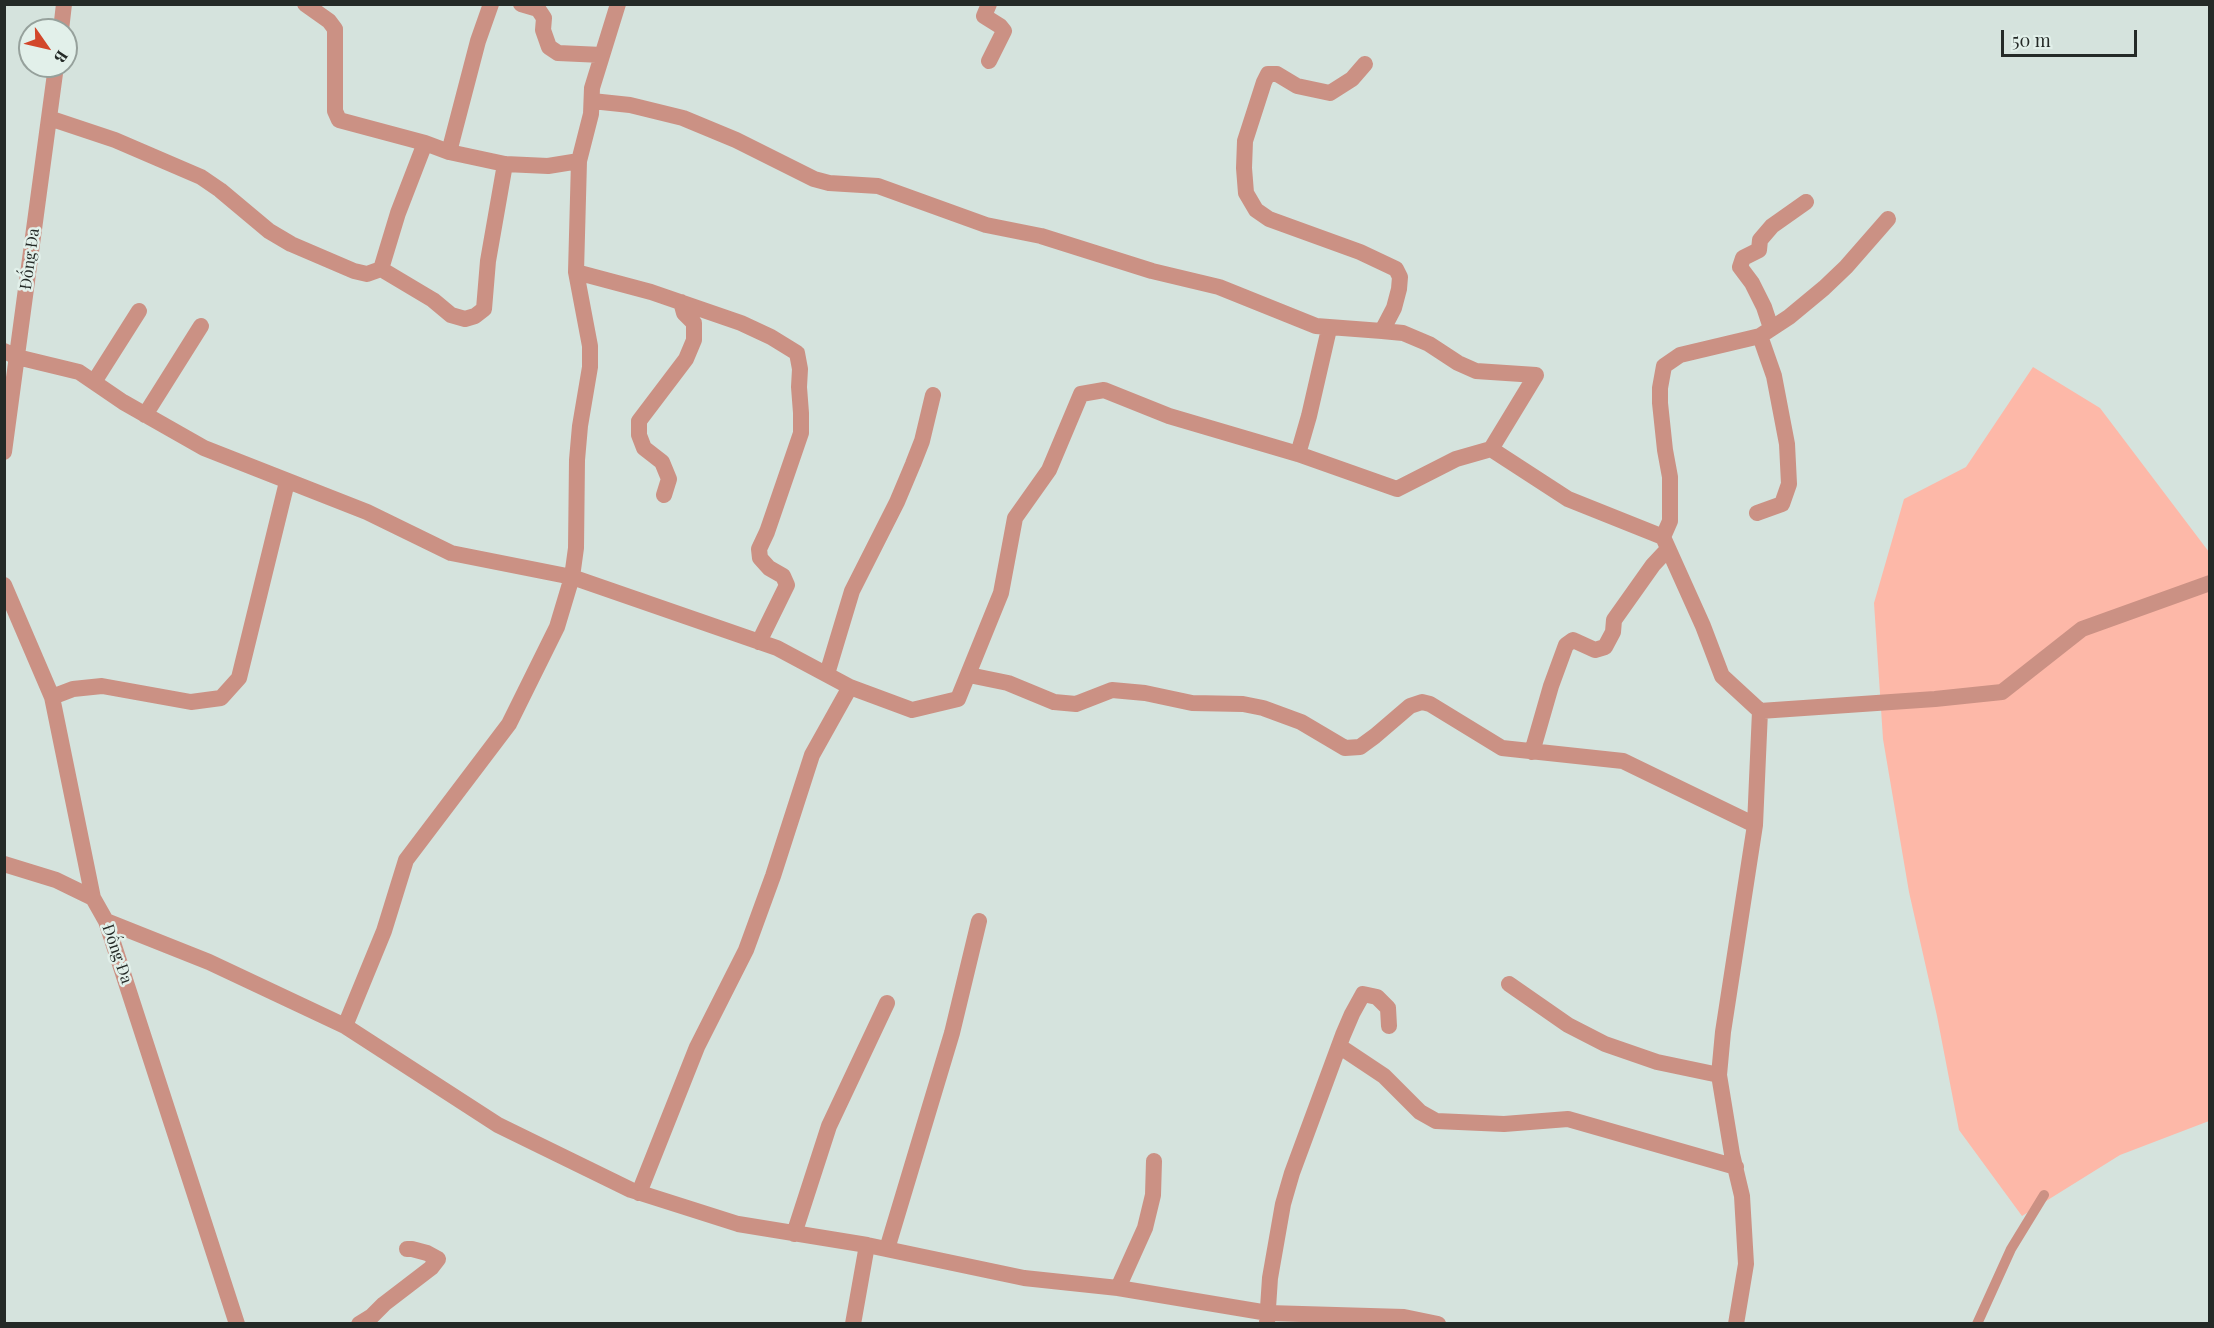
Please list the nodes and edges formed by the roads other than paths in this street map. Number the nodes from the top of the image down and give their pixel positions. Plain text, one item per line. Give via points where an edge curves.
1 (305, 4) edge
2 (491, 4) edge
3 (521, 4) edge
4 (618, 4) edge
5 (989, 4) edge
6 (602, 55) junction
7 (989, 61) dead end
8 (1365, 64) dead end
9 (54, 78) edge
10 (592, 101) junction
11 (49, 118) junction
12 (425, 143) junction
13 (449, 152) junction
14 (579, 161) junction
15 (505, 164) junction
16 (1806, 202) dead end
17 (1888, 219) dead end
18 (381, 269) junction
19 (576, 272) junction
20 (681, 302) junction
21 (139, 311) dead end
22 (201, 326) dead end
23 (1329, 329) junction
24 (1382, 331) junction
25 (1766, 332) junction
26 (11, 354) edge
27 (94, 382) junction
28 (933, 395) dead end
29 (145, 415) junction
30 (1491, 449) junction
31 (4, 452) edge
32 (1298, 454) junction
33 (287, 482) junction
34 (664, 495) dead end
35 (1757, 513) dead end
36 (1666, 543) junction
37 (572, 578) junction
38 (2210, 583) edge
39 (4, 585) edge
40 (759, 642) junction
41 (826, 674) junction
42 (969, 675) junction
43 (850, 687) junction
44 (52, 697) junction
45 (1760, 711) junction
46 (1532, 752) junction
47 (1755, 825) junction
48 (4, 864) edge
49 (93, 898) junction
50 (106, 921) junction
51 (979, 921) dead end
52 (1509, 984) dead end
53 (887, 1003) dead end
54 (345, 1026) junction
55 (1389, 1026) dead end
56 (1338, 1050) junction
57 (1719, 1075) junction
58 (1154, 1161) dead end
59 (1736, 1167) junction
60 (639, 1193) junction
61 (2044, 1195) dead end
62 (794, 1233) junction
63 (867, 1245) junction
64 (887, 1249) junction
65 (406, 1250) dead end
66 (1118, 1288) junction
67 (1268, 1318) edge
68 (237, 1323) edge
69 (359, 1323) edge
70 (853, 1323) edge
71 (1438, 1323) edge
72 (1736, 1323) edge
73 (1977, 1323) edge

1 - 12 street via 335,28 337,118
2 - 13 street
3 - 6 street via 538,9 544,18 543,30 549,47 558,53
4 - 6 street
5 - 7 street via 984,16 1004,31
6 - 10 street
8 - 24 street via 1352,80 1330,93 1268,74 1245,141 1245,185 1256,210 1269,219 1396,269 1400,289
9 - 11 street, Đống Đa
10 - 14 street
10 - 23 street via 638,106 683,118 814,179 878,186 986,225 1041,236 1152,271 1219,287
11 - 18 street via 115,140 201,177 291,244 354,271 367,274
11 - 26 street, Đống Đa
12 - 13 street
12 - 18 street
13 - 15 street
14 - 15 street via 548,166
14 - 19 street
15 - 18 street via 489,250 484,309 476,316 465,319 451,315
16 - 25 street via 1772,226 1760,240 1759,250 1743,258 1740,267 1764,308
17 - 25 street via 1824,288
19 - 20 street
19 - 37 street via 590,346 590,367 577,460
20 - 34 street via 684,314 694,323 693,340 686,359 639,421 644,448 662,462 669,479
20 - 40 street via 741,323 797,353 801,433 759,549 760,558 783,576 787,585
21 - 27 street
22 - 29 street
23 - 24 street
23 - 32 street
24 - 30 street via 1403,333 1429,344 1476,371 1536,375
25 - 35 street via 1787,444 1789,484 1782,504
25 - 36 street via 1680,355 1664,366 1660,403 1670,477
26 - 27 street via 79,372
26 - 31 street, Đống Đa
27 - 29 street
28 - 41 street via 922,441 897,502 852,591
29 - 33 street via 204,448
30 - 32 street via 1456,459 1398,489
30 - 36 street via 1568,499
32 - 42 street via 1168,416 1104,390 1081,394 1049,470 1015,518 1001,593
33 - 37 street via 367,512 451,553
33 - 44 street via 239,678 221,698 191,702 102,686 73,689
36 - 45 street via 1722,676
36 - 46 street via 1614,620 1605,647 1595,650 1573,640 1566,645
37 - 40 street
37 - 54 street via 557,627 509,724 406,860 384,931
38 - 45 street via 2082,629 2002,692
39 - 44 street, Đống Đa
40 - 41 street
41 - 43 street
42 - 43 street via 958,699 912,710
42 - 46 street via 1008,682 1054,702 1076,704 1112,690 1192,702 1243,704 1301,722 1345,748 1360,747 1410,706 1422,702 1502,748
43 - 60 street via 812,754 746,950 697,1047
44 - 49 street, Đống Đa
45 - 47 street
46 - 47 street via 1623,761
47 - 57 street
48 - 49 street via 56,880
49 - 50 street, Đống Đa
50 - 54 street via 209,962
50 - 68 street, Đống Đa
51 - 64 street via 952,1033
52 - 57 street via 1568,1025 1605,1044 1657,1062
53 - 62 street via 829,1126
54 - 60 street via 498,1125
55 - 56 street via 1388,1008 1377,997 1363,994
56 - 59 street via 1345,1050 1384,1076 1420,1112 1436,1121 1504,1124 1568,1119
56 - 67 street via 1283,1204 1270,1278
57 - 59 street
58 - 66 street via 1153,1195 1145,1228
59 - 72 street via 1746,1264
60 - 62 street via 738,1224
61 - 73 lane via 2011,1249
62 - 63 street
63 - 64 street
63 - 70 street
64 - 66 street via 1024,1278
65 - 69 street via 438,1259
66 - 67 street
67 - 71 street via 1404,1317

